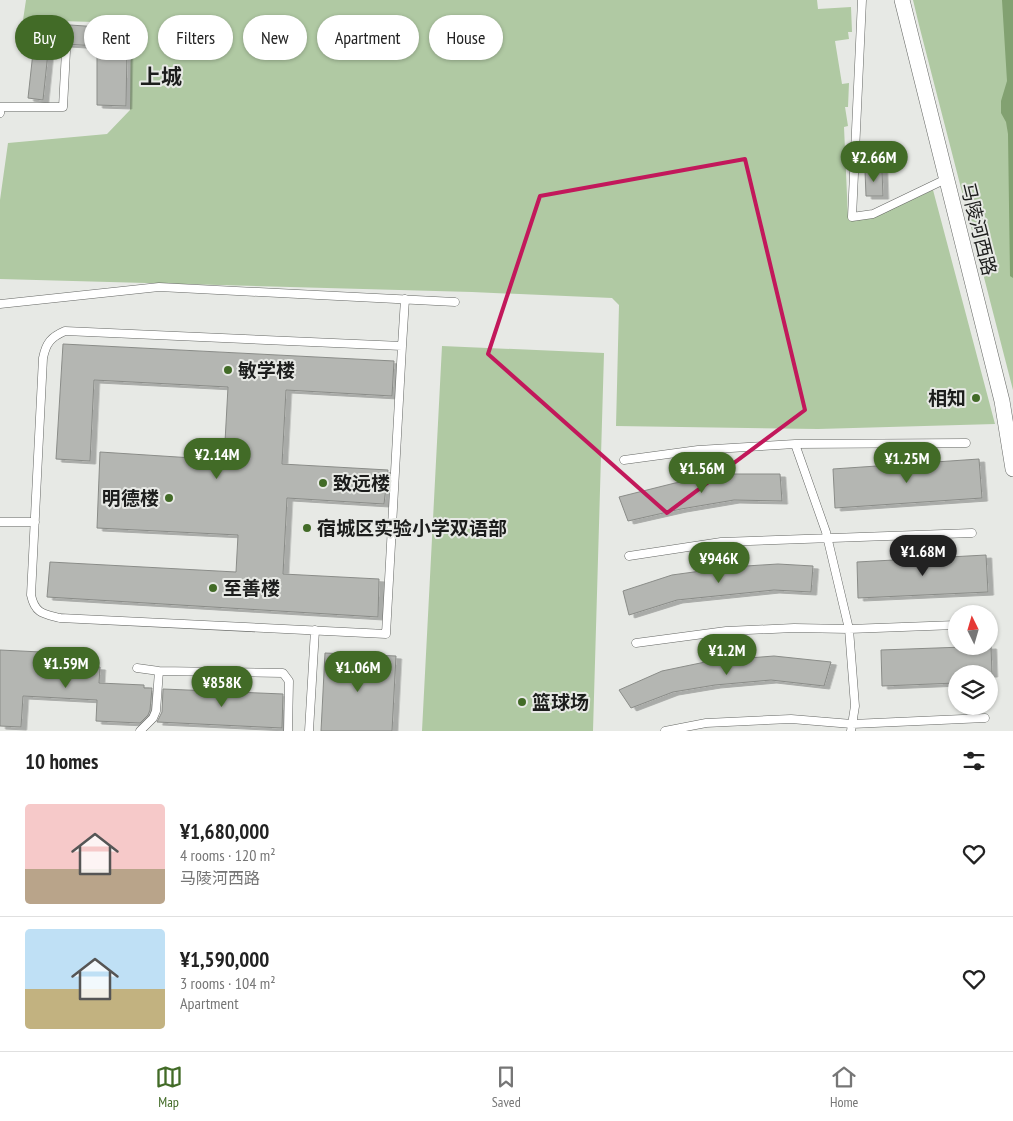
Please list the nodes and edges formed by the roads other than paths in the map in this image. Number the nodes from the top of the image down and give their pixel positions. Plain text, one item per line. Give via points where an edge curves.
1 (862, 0) edge
2 (902, 0) edge
3 (66, 60) edge
4 (0, 113) edge
5 (946, 179) junction
6 (405, 299) junction
7 (455, 302) dead end
8 (0, 304) edge
9 (402, 346) junction
10 (966, 443) dead end
11 (795, 444) junction
12 (624, 460) dead end
13 (1013, 469) edge
14 (0, 522) edge
15 (35, 522) junction
16 (972, 533) dead end
17 (827, 538) junction
18 (629, 556) dead end
19 (948, 625) edge
20 (849, 629) junction
21 (315, 630) junction
22 (636, 643) dead end
23 (138, 668) dead end
24 (159, 671) junction
25 (985, 718) dead end
26 (851, 727) edge
27 (140, 731) edge
28 (288, 731) edge
29 (309, 731) edge
30 (665, 731) edge

1 - 5 lane via 852,217 873,214
2 - 5 street, 马陵河西路
3 - 4 lane via 63,107 1,107
5 - 13 street, 马陵河西路 via 1002,401
6 - 7 lane
6 - 8 lane via 158,287
6 - 9 lane
9 - 15 lane via 66,331 57,334 50,338 43,358
9 - 21 lane via 386,634
10 - 11 lane
11 - 12 lane via 698,450
11 - 17 lane
14 - 15 lane
15 - 21 lane via 31,595 39,612 60,618
16 - 17 lane
17 - 18 lane via 721,542
17 - 20 lane
19 - 20 lane
20 - 22 lane via 726,631
20 - 26 lane via 855,706
21 - 29 lane
23 - 24 lane
24 - 27 lane via 156,711
24 - 28 lane via 283,673 289,681
25 - 26 lane
26 - 30 lane via 792,719 706,723

